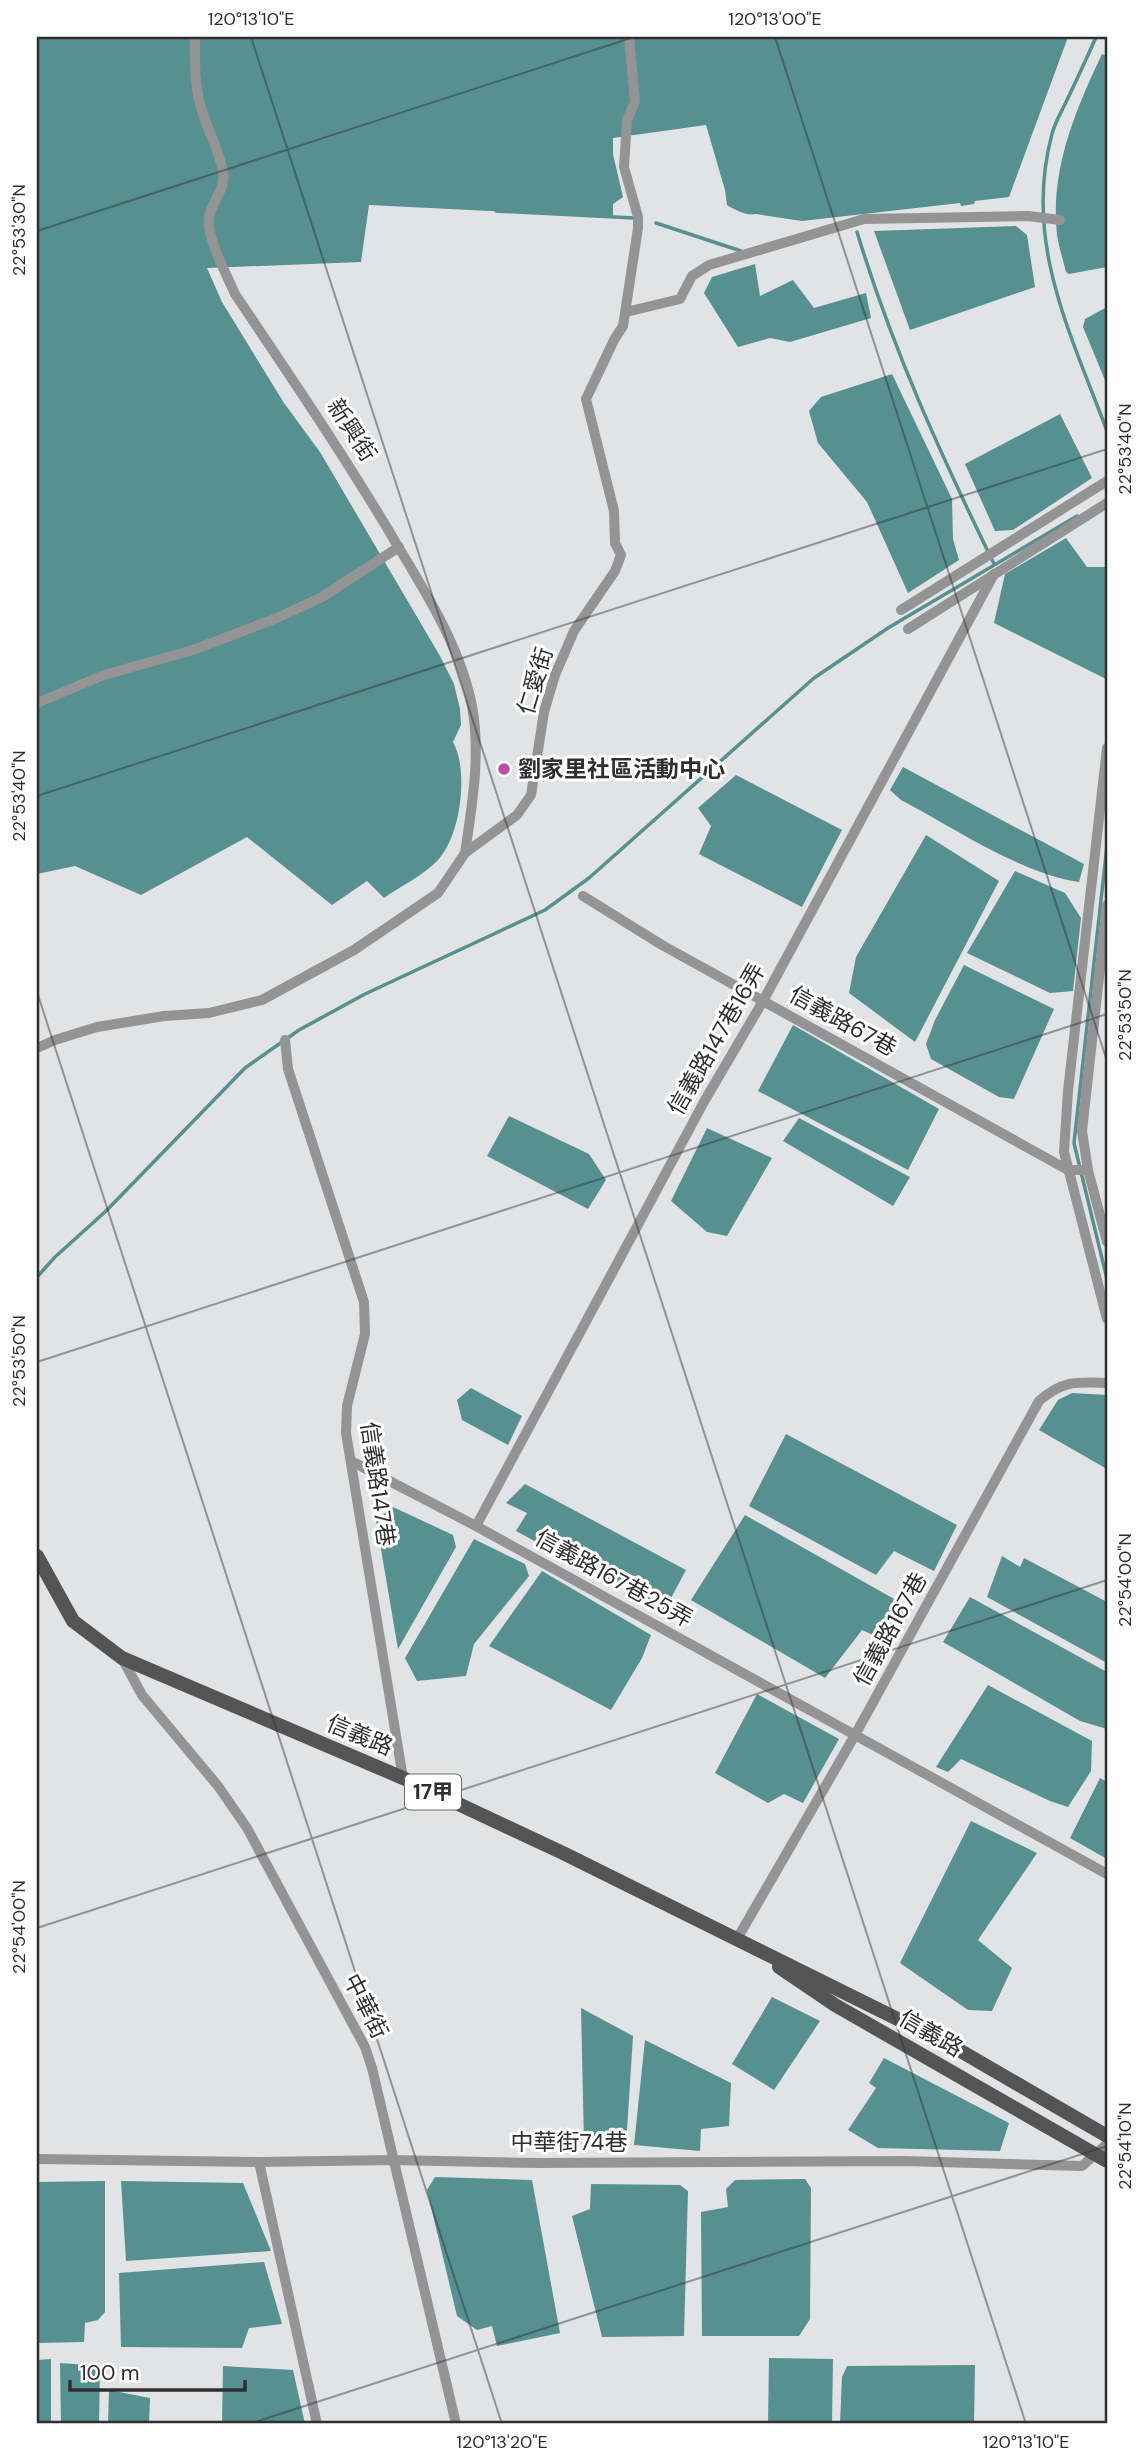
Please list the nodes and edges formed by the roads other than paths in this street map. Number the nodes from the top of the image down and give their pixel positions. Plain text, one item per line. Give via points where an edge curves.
1 (195, 37) edge
2 (629, 37) edge
3 (1057, 219) dead end
4 (626, 312) junction
5 (1107, 481) edge
6 (1107, 505) edge
7 (399, 547) junction
8 (994, 574) junction
9 (901, 611) dead end
10 (908, 629) dead end
11 (37, 703) edge
12 (1107, 748) edge
13 (465, 853) junction
14 (583, 896) dead end
15 (1107, 905) edge
16 (764, 1001) junction
17 (285, 1040) dead end
18 (37, 1048) edge
19 (1068, 1170) junction
20 (1088, 1170) junction
21 (1107, 1242) edge
22 (1107, 1320) edge
23 (1107, 1383) edge
24 (351, 1461) junction
25 (476, 1526) junction
26 (37, 1556) edge
27 (122, 1658) junction
28 (855, 1735) junction
29 (403, 1778) junction
30 (1107, 1874) edge
31 (737, 1939) junction
32 (1107, 2136) edge
33 (1104, 2153) edge
34 (37, 2160) edge
35 (393, 2160) junction
36 (259, 2162) junction
37 (317, 2424) edge
38 (456, 2424) edge

1 - 7 street, 新興街 via 195,83 224,174 209,215 215,244 235,294 354,471
2 - 4 street, 仁愛街 via 635,102 627,120 624,167 638,228
3 - 4 street via 864,219 709,265 692,276 680,299
4 - 13 street, 仁愛街 via 586,400 621,555 566,647 555,676 544,712 531,795 517,815
5 - 9 street
6 - 8 street
7 - 11 street via 323,597 277,618 193,650 104,675
7 - 13 street, 新興街 via 447,635 472,709 473,798
8 - 10 street
8 - 16 street, 信義路147巷16弄
12 - 19 street via 1068,1091
13 - 18 street, 仁愛街 via 438,893 354,950 262,1000 208,1013 97,1027
14 - 16 street, 信義路67巷
15 - 20 street via 1082,1131
16 - 19 street, 信義路67巷
16 - 25 street, 信義路147巷16弄 via 705,1100
17 - 24 street, 信義路147巷 via 288,1069 364,1302 365,1334 347,1406
19 - 20 street, 信義路67巷
19 - 22 street
20 - 21 street
23 - 28 street, 信義路167巷 via 1060,1385 1040,1401
24 - 25 street, 信義路167巷25弄
24 - 29 street, 信義路147巷
25 - 28 street, 信義路167巷25弄
26 - 27 main road, 信義路 / 17甲 via 73,1621
27 - 29 main road, 信義路 / 17甲
27 - 35 street, 中華街 via 142,1695 247,1828 278,1884 365,2047
28 - 30 street, 信義路167巷25弄
28 - 31 street, 信義路167巷
29 - 31 main road, 信義路 / 17甲
31 - 32 main road, 信義路 / 17甲 via 952,2046
31 - 33 main road, 信義路 / 17甲 via 835,2005
33 - 35 street, 中華街74巷 via 1082,2166
34 - 36 street, 中華街74巷
35 - 36 street, 中華街74巷
35 - 38 street, 中華街
36 - 37 street

